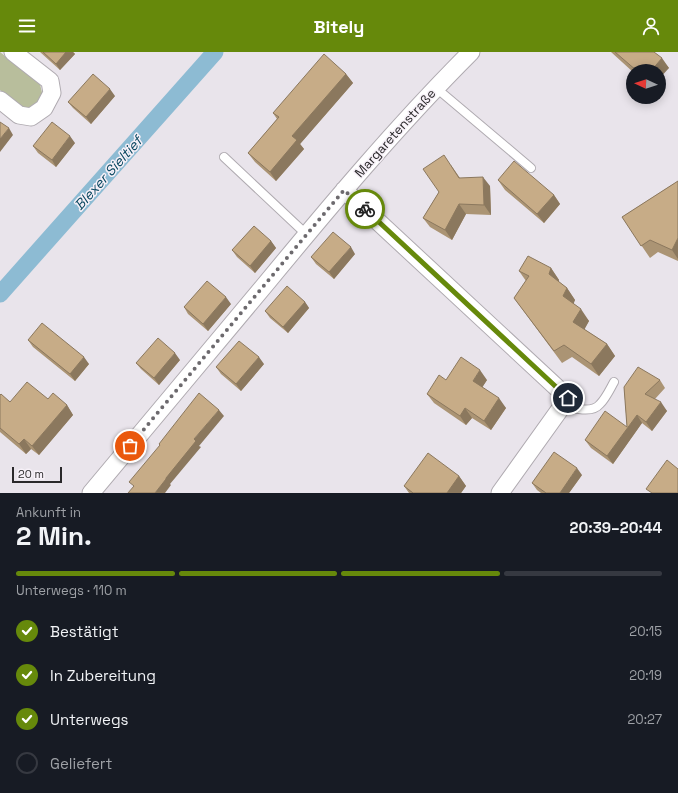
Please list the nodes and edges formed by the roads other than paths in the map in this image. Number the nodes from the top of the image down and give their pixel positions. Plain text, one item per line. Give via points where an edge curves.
1 (13, 52) edge
2 (471, 52) edge
3 (436, 88) junction
4 (0, 100) edge
5 (224, 158) dead end
6 (532, 168) dead end
7 (344, 190) junction
8 (306, 234) junction
9 (614, 382) dead end
10 (563, 406) junction
11 (91, 493) edge
12 (500, 493) edge

1 - 4 street via 50,81 52,94 44,108 31,117 18,115
2 - 3 street, Margaretenstraße
3 - 6 lane
3 - 7 street, Margaretenstraße
5 - 8 lane
7 - 8 street, Margaretenstraße
7 - 10 street via 568,398
8 - 11 street, Margaretenstraße
9 - 10 lane via 600,405 592,409
10 - 12 street

